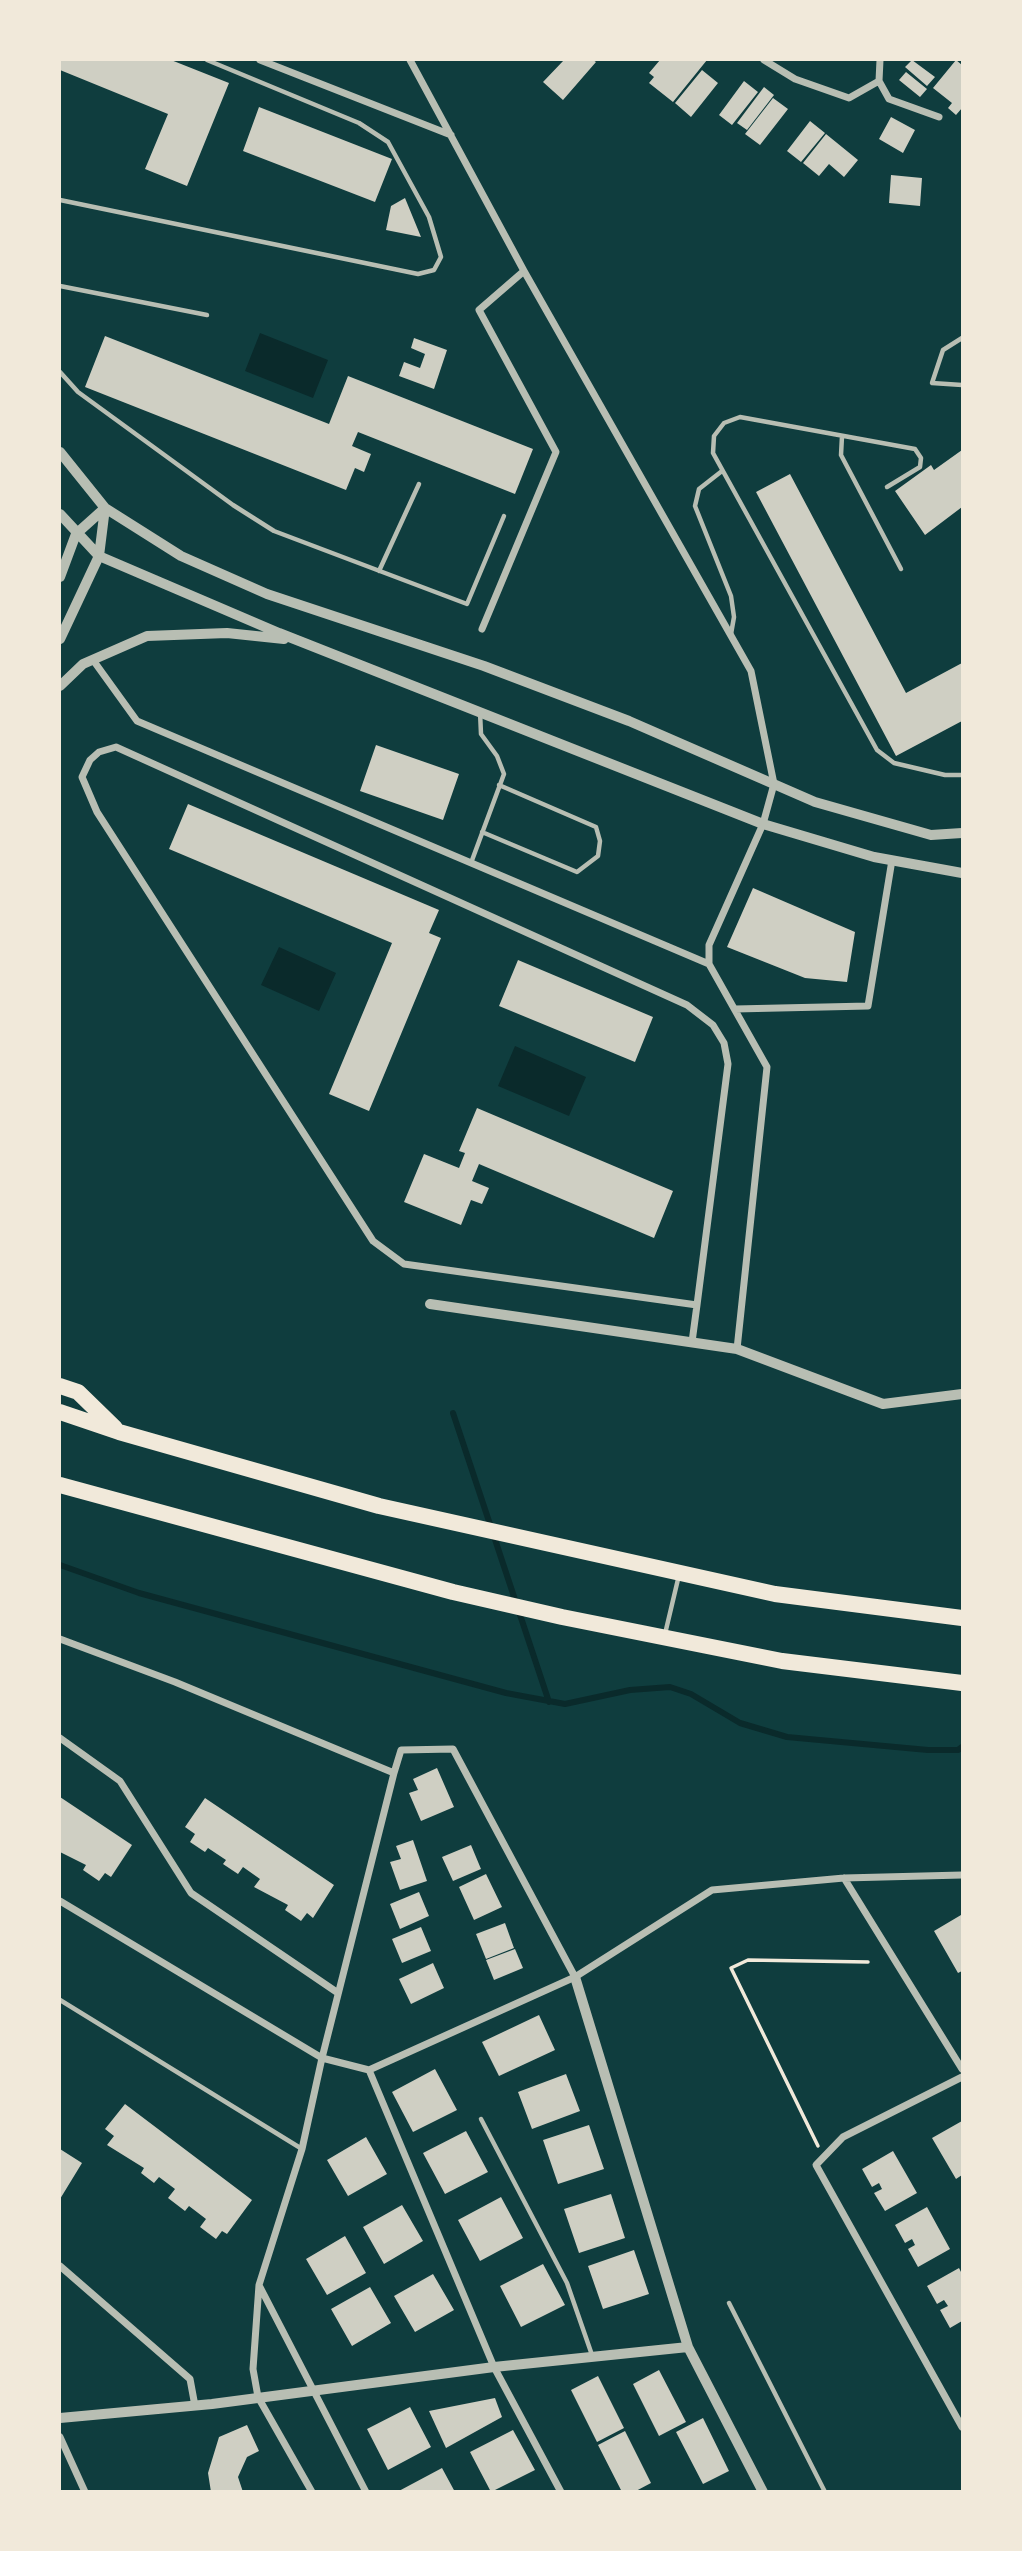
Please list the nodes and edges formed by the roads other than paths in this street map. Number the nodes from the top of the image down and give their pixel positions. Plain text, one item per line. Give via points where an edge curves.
1 (207, 60) edge
2 (260, 60) edge
3 (410, 60) edge
4 (764, 60) edge
5 (880, 60) edge
6 (878, 81) junction
7 (939, 117) dead end
8 (451, 135) junction
9 (60, 200) edge
10 (524, 271) junction
11 (60, 286) edge
12 (206, 315) dead end
13 (962, 338) edge
14 (60, 372) edge
15 (962, 385) edge
16 (842, 436) junction
17 (60, 453) edge
18 (723, 470) junction
19 (419, 484) dead end
20 (887, 487) dead end
21 (106, 508) junction
22 (60, 514) edge
23 (504, 516) dead end
24 (76, 534) junction
25 (99, 556) junction
26 (901, 569) dead end
27 (379, 571) junction
28 (60, 577) edge
29 (482, 629) dead end
30 (730, 634) junction
31 (60, 639) edge
32 (297, 640) junction
33 (93, 660) junction
34 (60, 685) edge
35 (480, 712) junction
36 (962, 775) edge
37 (774, 784) junction
38 (499, 785) junction
39 (762, 824) junction
40 (482, 832) junction
41 (962, 833) edge
42 (892, 860) junction
43 (471, 863) junction
44 (962, 873) edge
45 (709, 964) junction
46 (735, 1009) junction
47 (430, 1304) dead end
48 (697, 1305) junction
49 (692, 1342) junction
50 (737, 1349) junction
51 (60, 1386) edge
52 (962, 1394) edge
53 (60, 1412) edge
54 (119, 1432) junction
55 (60, 1485) edge
56 (679, 1574) junction
57 (962, 1618) edge
58 (60, 1639) edge
59 (664, 1639) junction
60 (962, 1683) edge
61 (60, 1738) edge
62 (394, 1773) junction
63 (962, 1875) edge
64 (844, 1878) junction
65 (60, 1901) edge
66 (575, 1977) junction
67 (338, 1993) junction
68 (60, 2000) edge
69 (322, 2058) junction
70 (962, 2069) edge
71 (369, 2070) junction
72 (962, 2077) edge
73 (481, 2119) dead end
74 (302, 2149) junction
75 (60, 2266) edge
76 (259, 2285) junction
77 (730, 2303) dead end
78 (688, 2347) junction
79 (593, 2357) junction
80 (494, 2367) junction
81 (314, 2391) junction
82 (258, 2397) junction
83 (195, 2406) junction
84 (60, 2418) edge
85 (962, 2427) edge
86 (60, 2437) edge
87 (85, 2491) edge
88 (312, 2491) edge
89 (366, 2491) edge
90 (561, 2491) edge
91 (763, 2491) edge
92 (825, 2491) edge

1 - 9 lane via 359,124 388,142 429,217 441,257 434,270 418,274
2 - 8 street
3 - 8 street
4 - 6 street via 795,79 849,97
5 - 6 street
6 - 7 street via 889,99
8 - 10 street
10 - 29 street via 479,310 556,452
10 - 30 street
11 - 12 lane
13 - 15 lane via 943,350 932,383
14 - 27 lane via 78,392 258,522
16 - 18 lane via 732,419 718,429 712,444
16 - 20 lane via 919,453 920,467
16 - 26 lane via 841,455
17 - 21 street
18 - 30 lane via 699,489 695,506 732,596
18 - 36 lane via 877,750 894,763
19 - 27 lane
21 - 24 street
21 - 25 street
21 - 37 street via 181,556 267,594 484,666 617,716
22 - 24 street
23 - 27 lane via 467,604
24 - 25 street
24 - 28 street
25 - 31 street
25 - 32 street
30 - 37 street via 751,671
32 - 33 street via 227,634 147,636
32 - 35 street
33 - 34 street
33 - 43 street via 137,721
35 - 38 lane via 481,734 504,774
35 - 39 street
37 - 39 street
37 - 41 street via 815,802 932,835
38 - 40 lane
38 - 40 lane via 596,827 600,841 597,856 577,872
39 - 42 street
39 - 45 street via 709,945
40 - 43 lane
42 - 44 street
42 - 46 street via 868,1006
43 - 45 street
45 - 46 street
46 - 50 street via 767,1066
47 - 49 street
48 - 48 street via 728,1064 724,1042 713,1025 687,1005 116,747 90,760 82,777 97,812 373,1241 404,1264
48 - 49 street
49 - 50 street
50 - 52 street via 883,1404
51 - 54 highway via 78,1392
53 - 54 highway
54 - 56 highway via 379,1506
55 - 59 highway via 453,1592
56 - 57 highway via 775,1594
56 - 59 lane
58 - 62 street
59 - 60 highway via 782,1661
61 - 67 street via 120,1781 191,1893
62 - 66 street via 401,1750 453,1749
62 - 67 street
63 - 64 street
64 - 66 street via 712,1890
64 - 70 street
65 - 69 street
66 - 71 street
66 - 78 street
67 - 69 street
68 - 74 lane
69 - 71 street
69 - 74 street
71 - 80 street
72 - 85 street via 843,2137 816,2165
73 - 79 lane via 567,2283
74 - 76 street
75 - 83 street via 190,2379
76 - 81 street
76 - 82 street via 253,2369
77 - 92 lane
78 - 79 street
78 - 91 street
79 - 80 street
80 - 81 street
80 - 90 street
81 - 82 street
81 - 89 street
82 - 83 street
82 - 88 street
83 - 84 street
86 - 87 street

